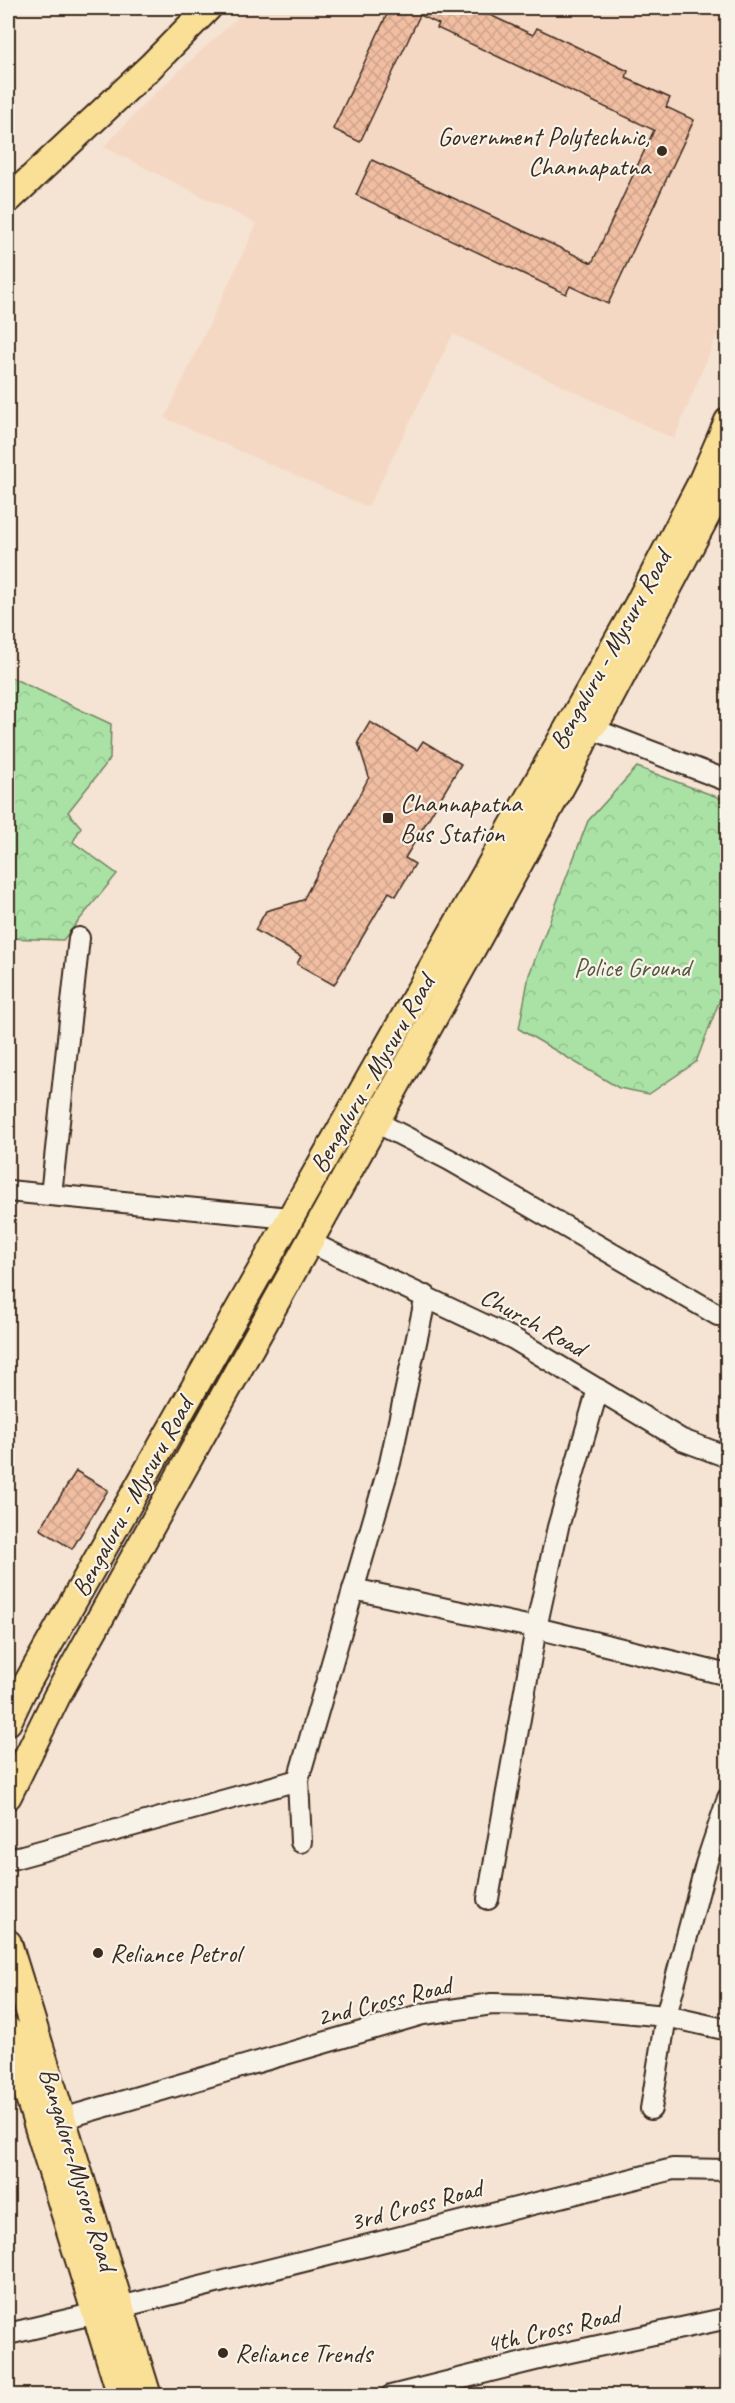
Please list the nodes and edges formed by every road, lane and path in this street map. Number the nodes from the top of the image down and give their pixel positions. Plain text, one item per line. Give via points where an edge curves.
1 (208, 8) edge
2 (8, 200) edge
3 (728, 421) edge
4 (728, 475) edge
5 (590, 728) junction
6 (557, 771) junction
7 (728, 781) edge
8 (79, 938) dead end
9 (388, 1045) junction
10 (412, 1058) junction
11 (376, 1122) junction
12 (8, 1191) edge
13 (51, 1195) junction
14 (290, 1218) junction
15 (309, 1242) junction
16 (426, 1296) junction
17 (718, 1315) dead end
18 (598, 1389) junction
19 (728, 1457) edge
20 (353, 1589) junction
21 (536, 1628) junction
22 (728, 1675) edge
23 (15, 1698) edge
24 (8, 1722) edge
25 (298, 1780) junction
26 (8, 1796) edge
27 (728, 1798) edge
28 (301, 1842) dead end
29 (8, 1860) edge
30 (488, 1899) dead end
31 (8, 1943) edge
32 (666, 2016) junction
33 (8, 2030) edge
34 (728, 2030) edge
35 (651, 2109) dead end
36 (62, 2119) junction
37 (728, 2170) edge
38 (108, 2310) junction
39 (728, 2318) edge
40 (8, 2334) edge
41 (121, 2396) edge
42 (148, 2396) edge
43 (391, 2396) edge

1 - 2 main road
3 - 6 main road, Bengaluru - Mysuru Road
4 - 5 main road, Bengaluru - Mysuru Road via 607,705
5 - 6 main road, Bengaluru - Mysuru Road
5 - 7 street
6 - 9 main road, Bengaluru - Mysuru Road
6 - 10 main road, Bengaluru - Mysuru Road
8 - 13 street
9 - 10 main road
9 - 14 main road, Bengaluru - Mysuru Road
10 - 11 main road, Bengaluru - Mysuru Road
11 - 15 main road, Bengaluru - Mysuru Road
11 - 17 street via 450,1160
12 - 13 street
13 - 14 street
14 - 23 main road, Bengaluru - Mysuru Road
15 - 16 street, Church Road
15 - 26 main road via 63,1686
16 - 18 street, Church Road via 514,1339
16 - 20 street via 390,1463
18 - 19 street, Church Road via 682,1440
18 - 21 street via 558,1527
20 - 21 street
20 - 25 street
21 - 22 street
21 - 30 street
23 - 24 main road, Bengaluru - Mysuru Road
25 - 28 street
25 - 29 street
27 - 32 street via 706,1864
31 - 36 main road, Bangalore-Mysore Road
32 - 34 street, 2nd Cross Road
32 - 35 street
32 - 36 street, 2nd Cross Road via 492,2004 423,2014
33 - 38 main road
36 - 38 main road, Bangalore-Mysore Road
37 - 38 street, 3rd Cross Road via 673,2169
38 - 40 street, 3rd Cross Road
38 - 41 main road
38 - 42 main road, Bangalore-Mysore Road
39 - 43 street, 4th Cross Road

